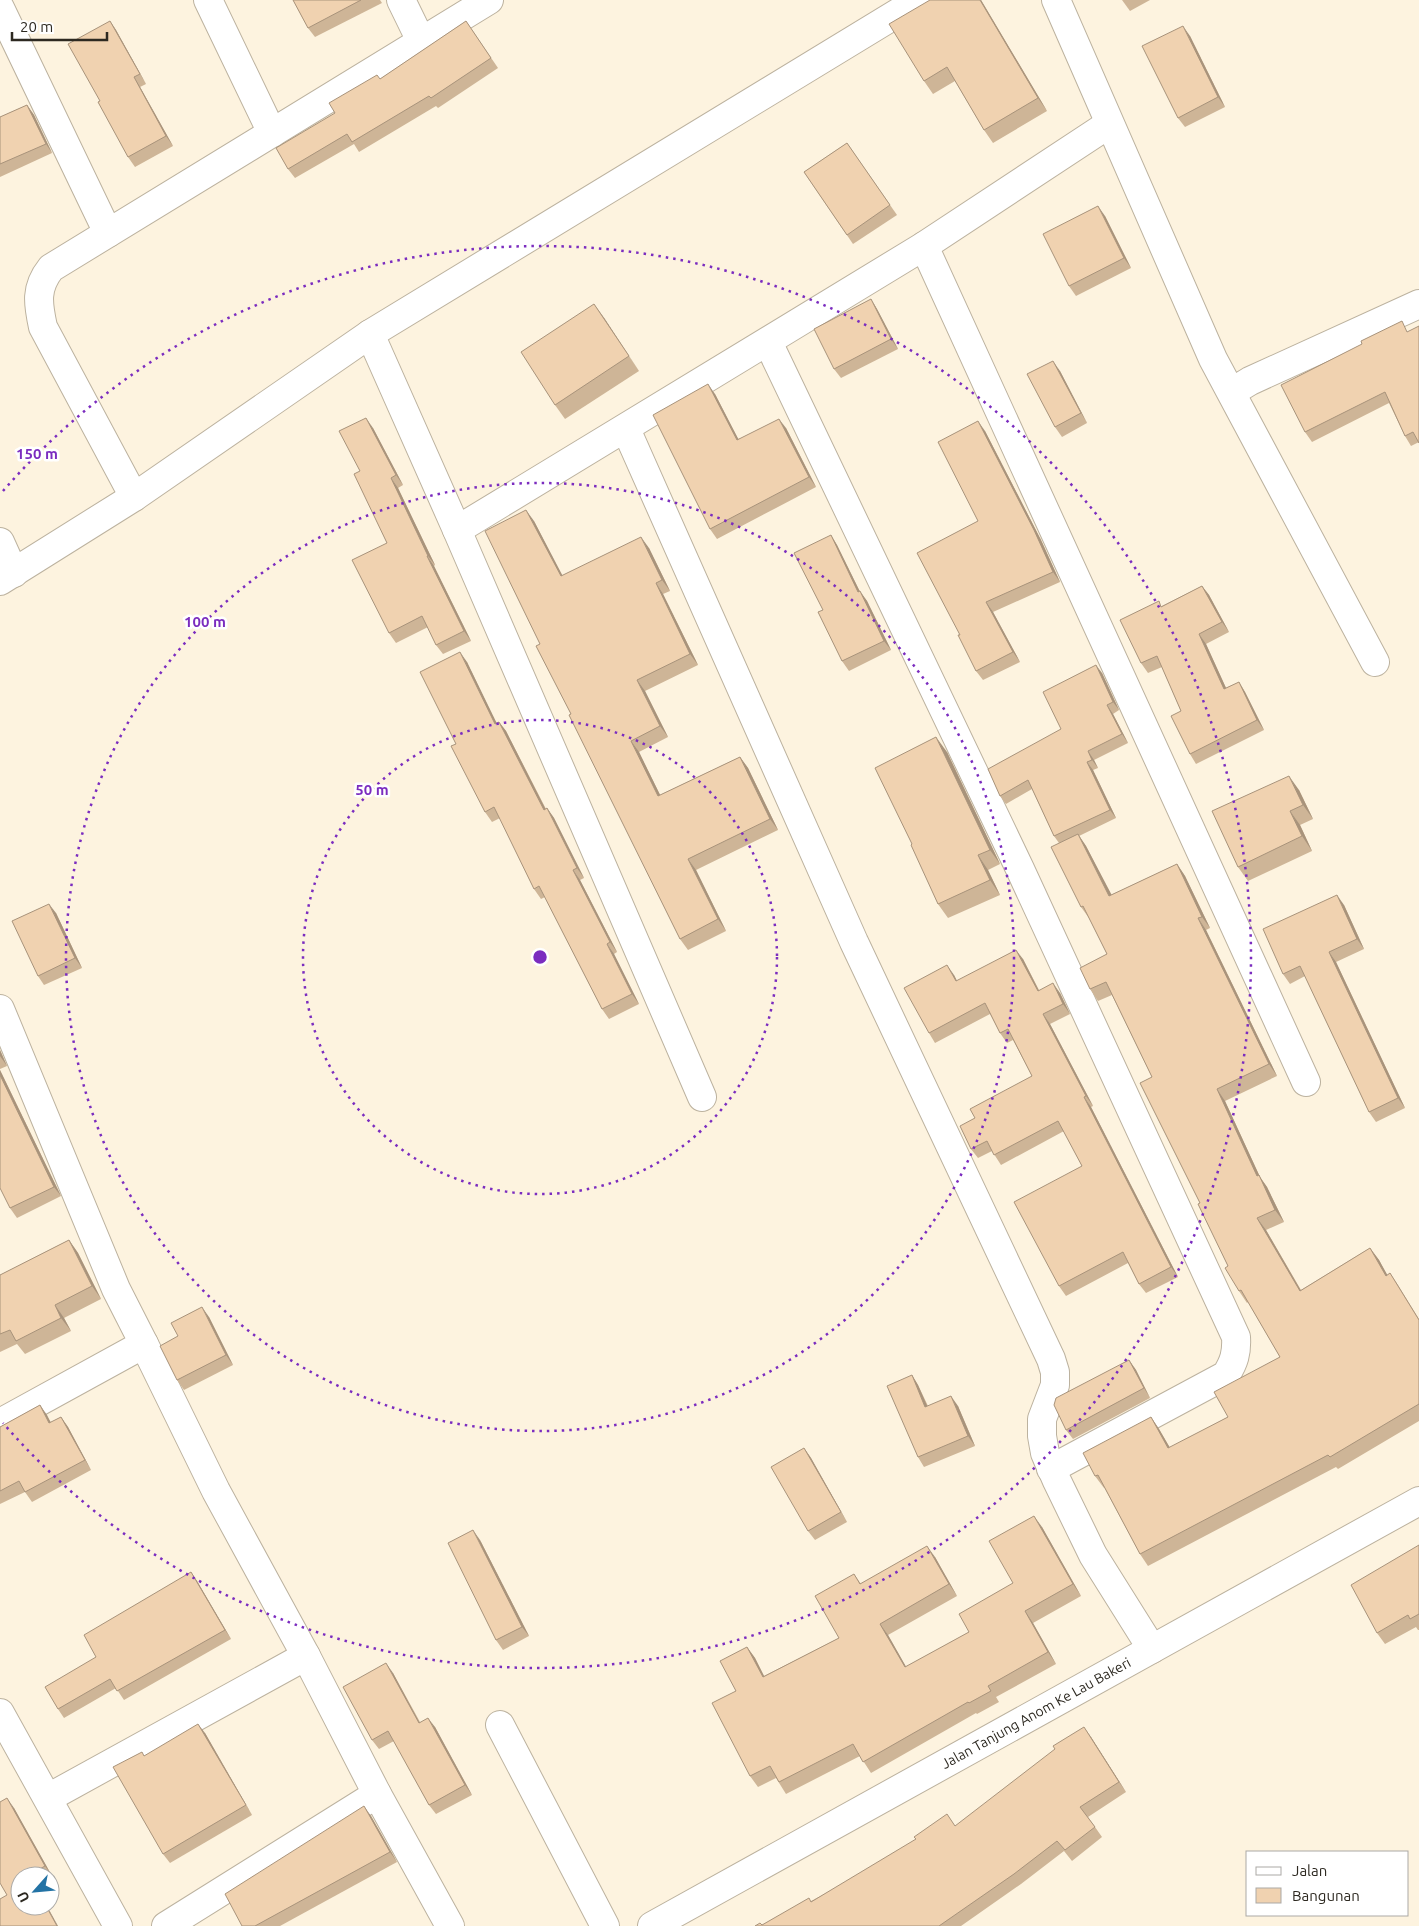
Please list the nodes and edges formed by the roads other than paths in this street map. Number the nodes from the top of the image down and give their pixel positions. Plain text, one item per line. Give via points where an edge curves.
1 (208, 0) edge
2 (401, 0) edge
3 (489, 0) edge
4 (919, 0) edge
5 (1056, 0) edge
6 (0, 8) edge
7 (421, 41) junction
8 (1109, 124) junction
9 (272, 133) junction
10 (108, 233) junction
11 (924, 246) junction
12 (1419, 304) edge
13 (370, 334) junction
14 (768, 342) junction
15 (1232, 392) junction
16 (626, 429) junction
17 (134, 497) junction
18 (457, 530) junction
19 (0, 542) edge
20 (7, 577) edge
21 (1375, 662) dead end
22 (0, 1009) edge
23 (1306, 1082) dead end
24 (702, 1097) dead end
25 (144, 1344) junction
26 (0, 1423) edge
27 (1051, 1469) junction
28 (1419, 1501) edge
29 (1152, 1649) junction
30 (306, 1656) junction
31 (0, 1713) edge
32 (500, 1725) dead end
33 (377, 1794) junction
34 (48, 1798) junction
35 (118, 1926) edge
36 (166, 1926) edge
37 (450, 1926) edge
38 (605, 1926) edge
39 (652, 1926) edge

1 - 9 street
2 - 7 street
3 - 7 street
4 - 13 street
5 - 8 street
6 - 10 street
7 - 9 street
8 - 11 street
8 - 15 street via 1213,359
9 - 10 street
10 - 17 street via 51,268 42,279 39,309 43,327
11 - 14 street
11 - 23 street
12 - 15 street
13 - 17 street
13 - 18 street
14 - 16 street
14 - 27 street via 1020,869 1236,1337 1234,1361 1226,1375
15 - 21 street
16 - 18 street
16 - 27 street via 854,942 1051,1359 1055,1385 1042,1419 1042,1436
17 - 20 street
18 - 24 street
19 - 20 street
22 - 25 street via 116,1289
25 - 26 street
25 - 30 street via 216,1491
27 - 29 street via 1093,1555
28 - 29 street, Jalan Tanjung Anom Ke Lau Bakeri
29 - 39 street, Jalan Tanjung Anom Ke Lau Bakeri
30 - 33 street
30 - 34 street
31 - 34 street
32 - 38 street
33 - 36 street
33 - 37 street
34 - 35 street

